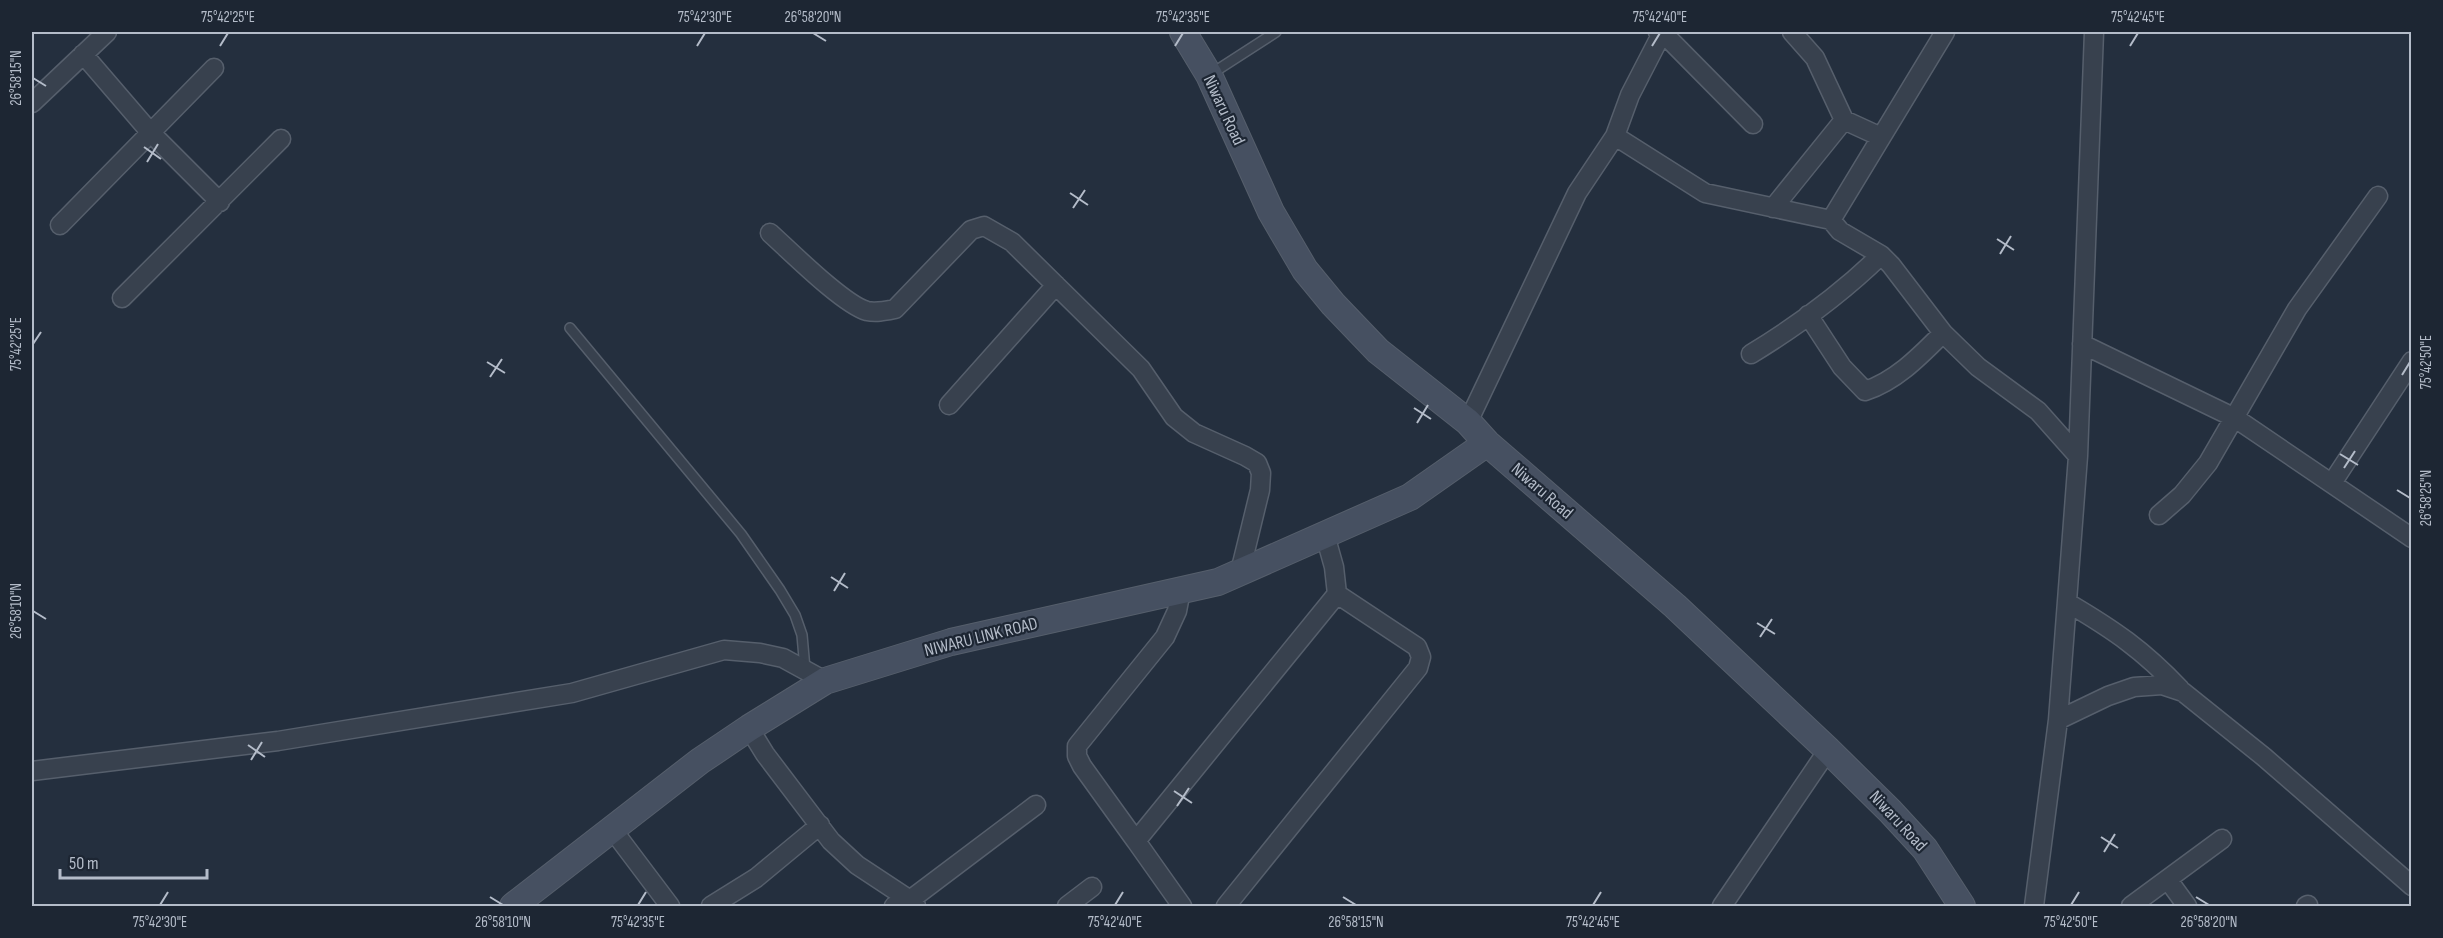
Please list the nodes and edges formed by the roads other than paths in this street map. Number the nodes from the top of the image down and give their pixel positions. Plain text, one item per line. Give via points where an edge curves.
1 (107, 32) edge
2 (1183, 32) edge
3 (1276, 32) edge
4 (1661, 32) edge
5 (1792, 32) edge
6 (1945, 32) edge
7 (2094, 32) edge
8 (83, 54) junction
9 (214, 68) dead end
10 (1209, 75) junction
11 (32, 103) edge
12 (1844, 120) junction
13 (1753, 124) dead end
14 (150, 132) junction
15 (1615, 136) junction
16 (1881, 136) junction
17 (281, 139) dead end
18 (2378, 196) dead end
19 (220, 202) junction
20 (1773, 208) junction
21 (1830, 220) junction
22 (60, 225) dead end
23 (770, 233) dead end
24 (1881, 255) junction
25 (1056, 285) junction
26 (122, 298) dead end
27 (1808, 315) junction
28 (570, 328) dead end
29 (1943, 333) junction
30 (2082, 344) junction
31 (1751, 354) dead end
32 (2412, 361) edge
33 (949, 405) dead end
34 (2235, 418) junction
35 (1468, 422) junction
36 (1487, 443) junction
37 (2078, 456) junction
38 (2332, 483) junction
39 (2158, 515) dead end
40 (1325, 535) junction
41 (2412, 538) edge
42 (1240, 572) junction
43 (1181, 591) junction
44 (1337, 594) junction
45 (2068, 603) junction
46 (815, 676) junction
47 (2183, 692) junction
48 (2058, 720) junction
49 (749, 728) junction
50 (1828, 750) junction
51 (32, 771) edge
52 (1036, 805) dead end
53 (820, 825) junction
54 (612, 829) junction
55 (2222, 839) dead end
56 (1136, 841) junction
57 (2168, 880) junction
58 (2412, 886) edge
59 (1092, 887) dead end
60 (907, 904) edge
61 (513, 906) edge
62 (670, 906) edge
63 (711, 906) edge
64 (1067, 906) edge
65 (1182, 906) edge
66 (1226, 906) edge
67 (1722, 906) edge
68 (1962, 906) edge
69 (2034, 906) edge
70 (2131, 906) edge
71 (2187, 906) edge

1 - 8 street
2 - 10 street, Niwaru Road
3 - 10 lane
4 - 13 street
4 - 15 street
5 - 12 street via 1815,58
6 - 16 street
7 - 30 street
8 - 11 street
8 - 14 street
9 - 14 street
10 - 35 street, Niwaru Road via 1272,212 1305,270 1378,351
12 - 16 street
12 - 20 street
14 - 19 street
14 - 22 street
15 - 20 street via 1705,193
15 - 35 street via 1576,193
16 - 21 street
17 - 19 street
18 - 34 street via 2297,309
19 - 26 street
20 - 21 street
21 - 24 street via 1840,231
23 - 25 street via 850,304 867,311 895,309 971,230 984,226 1012,242
24 - 27 street via 1853,282
24 - 29 street
25 - 33 street
25 - 42 street via 1141,369 1174,417 1194,433 1257,464 1262,473 1260,490
27 - 29 street via 1842,367 1865,391 1883,385
27 - 31 street
28 - 46 lane via 741,534 795,615
29 - 37 street via 1978,367 2038,411
30 - 34 street
30 - 37 street
32 - 38 street
34 - 38 street
34 - 39 street via 2182,495
35 - 36 street, Niwaru Road
36 - 40 street, NIWARU LINK ROAD via 1410,497
36 - 50 street, Niwaru Road via 1675,606
37 - 45 street
38 - 41 street
40 - 42 street, NIWARU LINK ROAD
40 - 44 street
42 - 43 street, NIWARU LINK ROAD
43 - 46 street, NIWARU LINK ROAD
43 - 56 street via 1165,637 1077,746 1082,766
44 - 56 street
44 - 66 street via 1417,647 1421,657 1418,668
45 - 47 street via 2121,634
45 - 48 street
46 - 49 street, NIWARU LINK ROAD
46 - 51 street via 783,658 724,650 572,693 278,741
47 - 48 street via 2162,684 2134,687
47 - 58 street
48 - 69 street
49 - 53 street
49 - 54 street, NIWARU LINK ROAD
50 - 67 street
50 - 68 street, Niwaru Road via 1925,849
52 - 60 street
53 - 60 street via 857,866
53 - 63 street via 756,878
54 - 61 street, NIWARU LINK ROAD
54 - 62 street
55 - 57 street
56 - 65 street
57 - 70 street
57 - 71 street
59 - 64 street

